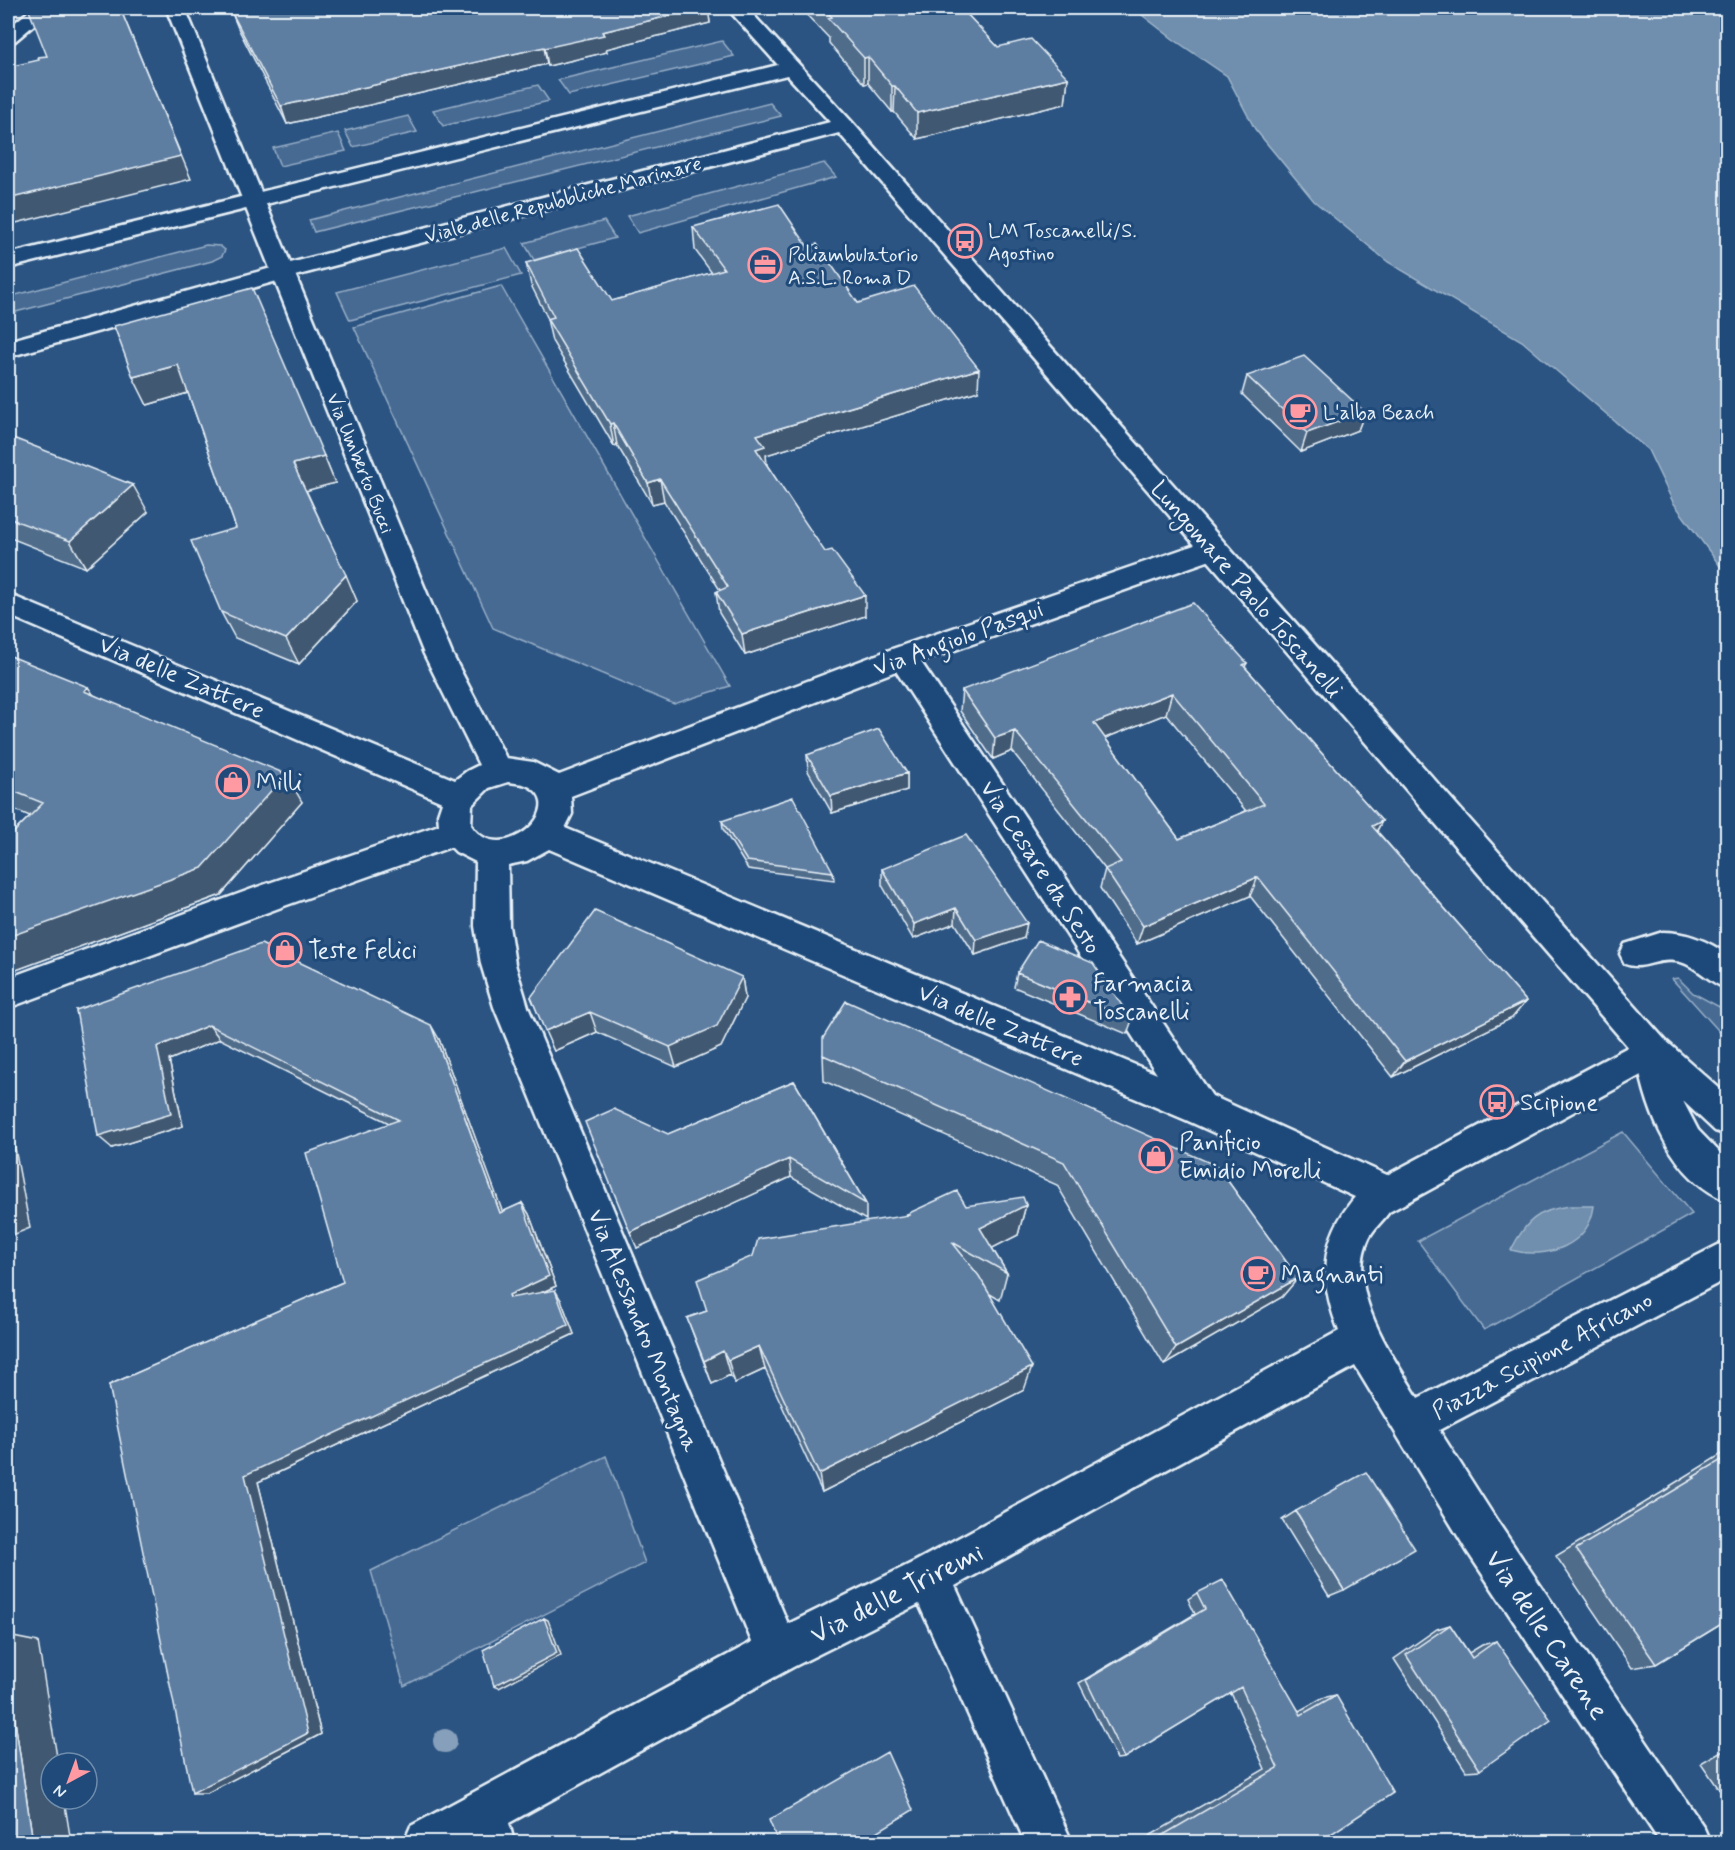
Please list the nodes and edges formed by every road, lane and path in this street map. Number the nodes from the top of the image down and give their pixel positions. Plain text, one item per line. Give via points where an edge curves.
1 (44, 8) edge
2 (175, 8) edge
3 (737, 8) edge
4 (8, 37) edge
5 (790, 68) junction
6 (843, 125) junction
7 (254, 200) junction
8 (8, 261) edge
9 (283, 272) junction
10 (8, 349) edge
11 (1212, 549) junction
12 (8, 604) edge
13 (902, 657) junction
14 (497, 771) junction
15 (554, 790) junction
16 (460, 796) junction
17 (458, 832) junction
18 (547, 834) junction
19 (492, 853) junction
20 (1637, 954) dead end
21 (1728, 975) edge
22 (8, 993) edge
23 (1653, 1051) junction
24 (1199, 1108) junction
25 (1728, 1119) edge
26 (1728, 1184) edge
27 (1387, 1193) junction
28 (1728, 1258) edge
29 (1363, 1340) junction
30 (1411, 1423) junction
31 (929, 1577) junction
32 (778, 1652) junction
33 (487, 1828) edge
34 (427, 1842) edge
35 (1049, 1842) edge
36 (1687, 1842) edge

1 - 4 street
2 - 7 street
3 - 5 street, Lungomare Paolo Toscanelli
5 - 6 street, Lungomare Paolo Toscanelli
5 - 7 street
6 - 9 street, Viale delle Repubbliche Marinare
6 - 11 street, Lungomare Paolo Toscanelli
7 - 8 street
7 - 9 street
9 - 10 street, Viale delle Repubbliche Marinare
9 - 14 street, Via Umberto Bucci via 438,654
11 - 13 street, Via Angiolo Pasqui
11 - 23 street, Lungomare Paolo Toscanelli
12 - 16 street, Via delle Zattere
13 - 15 street, Via Angiolo Pasqui
13 - 24 street, Via Cesare da Sesto
14 - 15 street via 530,772
14 - 16 street via 476,781
15 - 18 street via 559,807
16 - 17 street via 453,815
17 - 19 street via 471,846
17 - 22 street
18 - 19 street via 527,848
18 - 24 street, Via delle Zattere
19 - 32 street, Via Alessandro Montagna via 492,926 511,1007
20 - 21 street via 1653,946 1675,945 1704,957
23 - 25 street
23 - 26 street, Lungomare Paolo Toscanelli via 1662,1095 1680,1134 1699,1161
23 - 27 street, Piazza Scipione Africano
24 - 27 street, Via delle Zattere
27 - 29 street, Piazza Scipione Africano via 1355,1223 1343,1255 1343,1286
28 - 30 street, Piazza Scipione Africano
29 - 30 street, Piazza Scipione Africano
29 - 31 street, Via delle Triremi
30 - 36 street, Via delle Carene
31 - 32 street, Via delle Triremi
31 - 35 street
32 - 33 street, Via delle Triremi
33 - 34 street, Via delle Triremi

